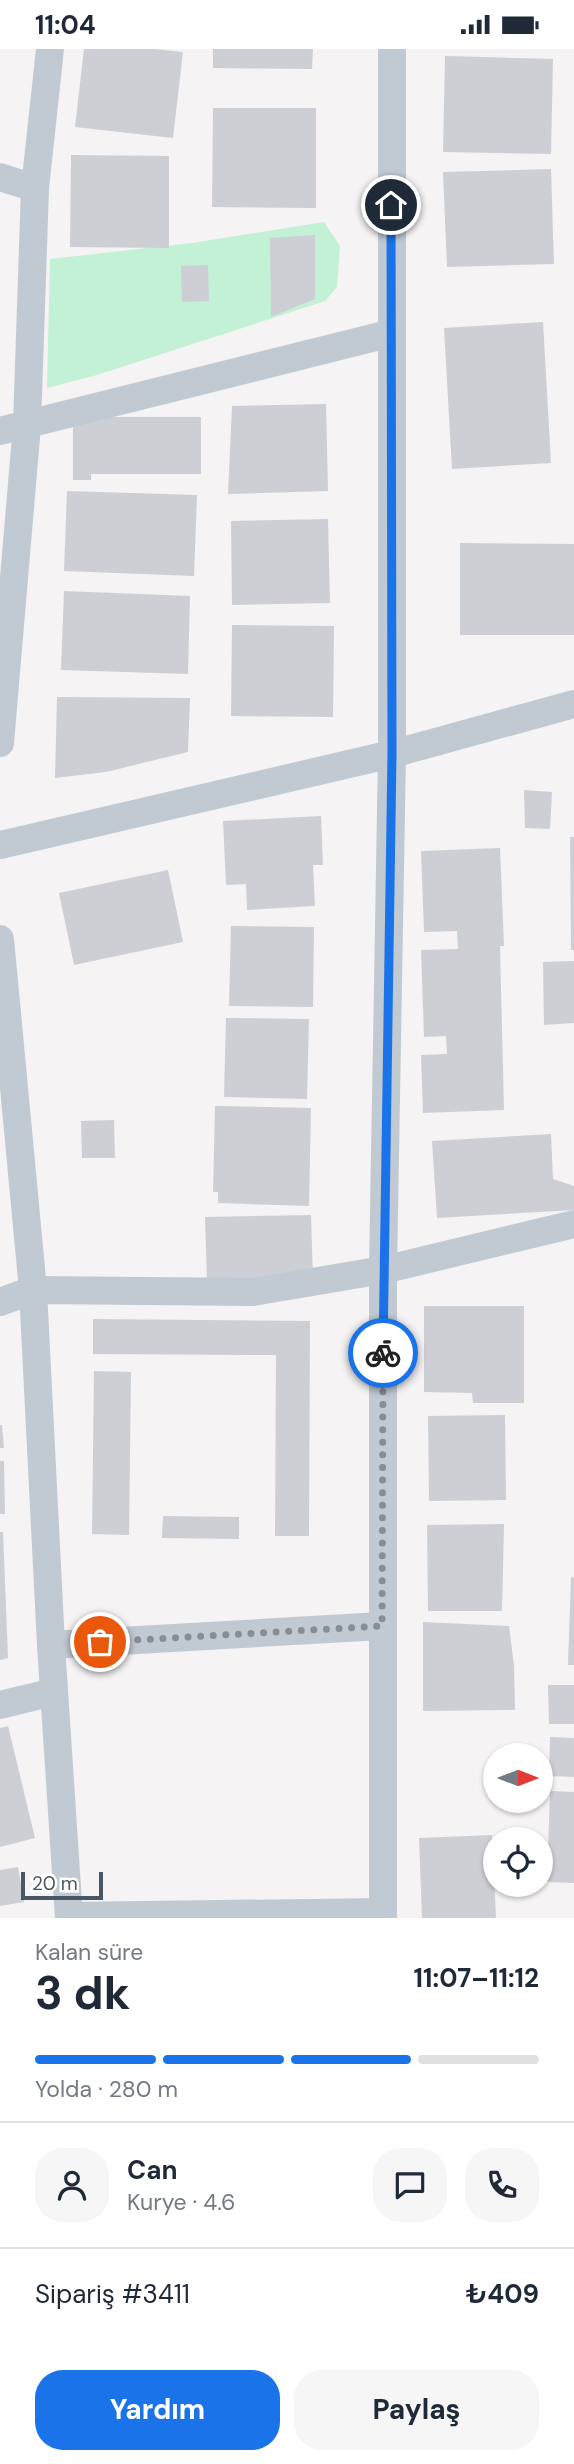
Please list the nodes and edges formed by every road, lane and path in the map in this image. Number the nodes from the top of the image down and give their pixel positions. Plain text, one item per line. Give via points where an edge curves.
1 (50, 49) edge
2 (392, 49) edge
3 (0, 177) edge
4 (35, 188) junction
5 (392, 333) junction
6 (13, 428) edge
7 (574, 705) edge
8 (0, 743) edge
9 (392, 754) junction
10 (0, 845) edge
11 (0, 939) edge
12 (574, 1224) edge
13 (383, 1270) junction
14 (33, 1290) junction
15 (0, 1301) edge
16 (382, 1626) junction
17 (51, 1644) junction
18 (54, 1692) junction
19 (0, 1705) edge
20 (383, 1915) edge
21 (69, 1917) edge

1 - 4 street
2 - 5 street
3 - 4 street
4 - 6 street
5 - 6 street
5 - 9 street
6 - 8 street
7 - 9 street
9 - 10 street
9 - 13 street
11 - 14 street
12 - 13 street
13 - 14 street via 253,1292
13 - 16 street
14 - 15 street
14 - 17 street
16 - 17 street
16 - 20 street
17 - 18 street
18 - 19 street
18 - 21 street
20 - 21 street

